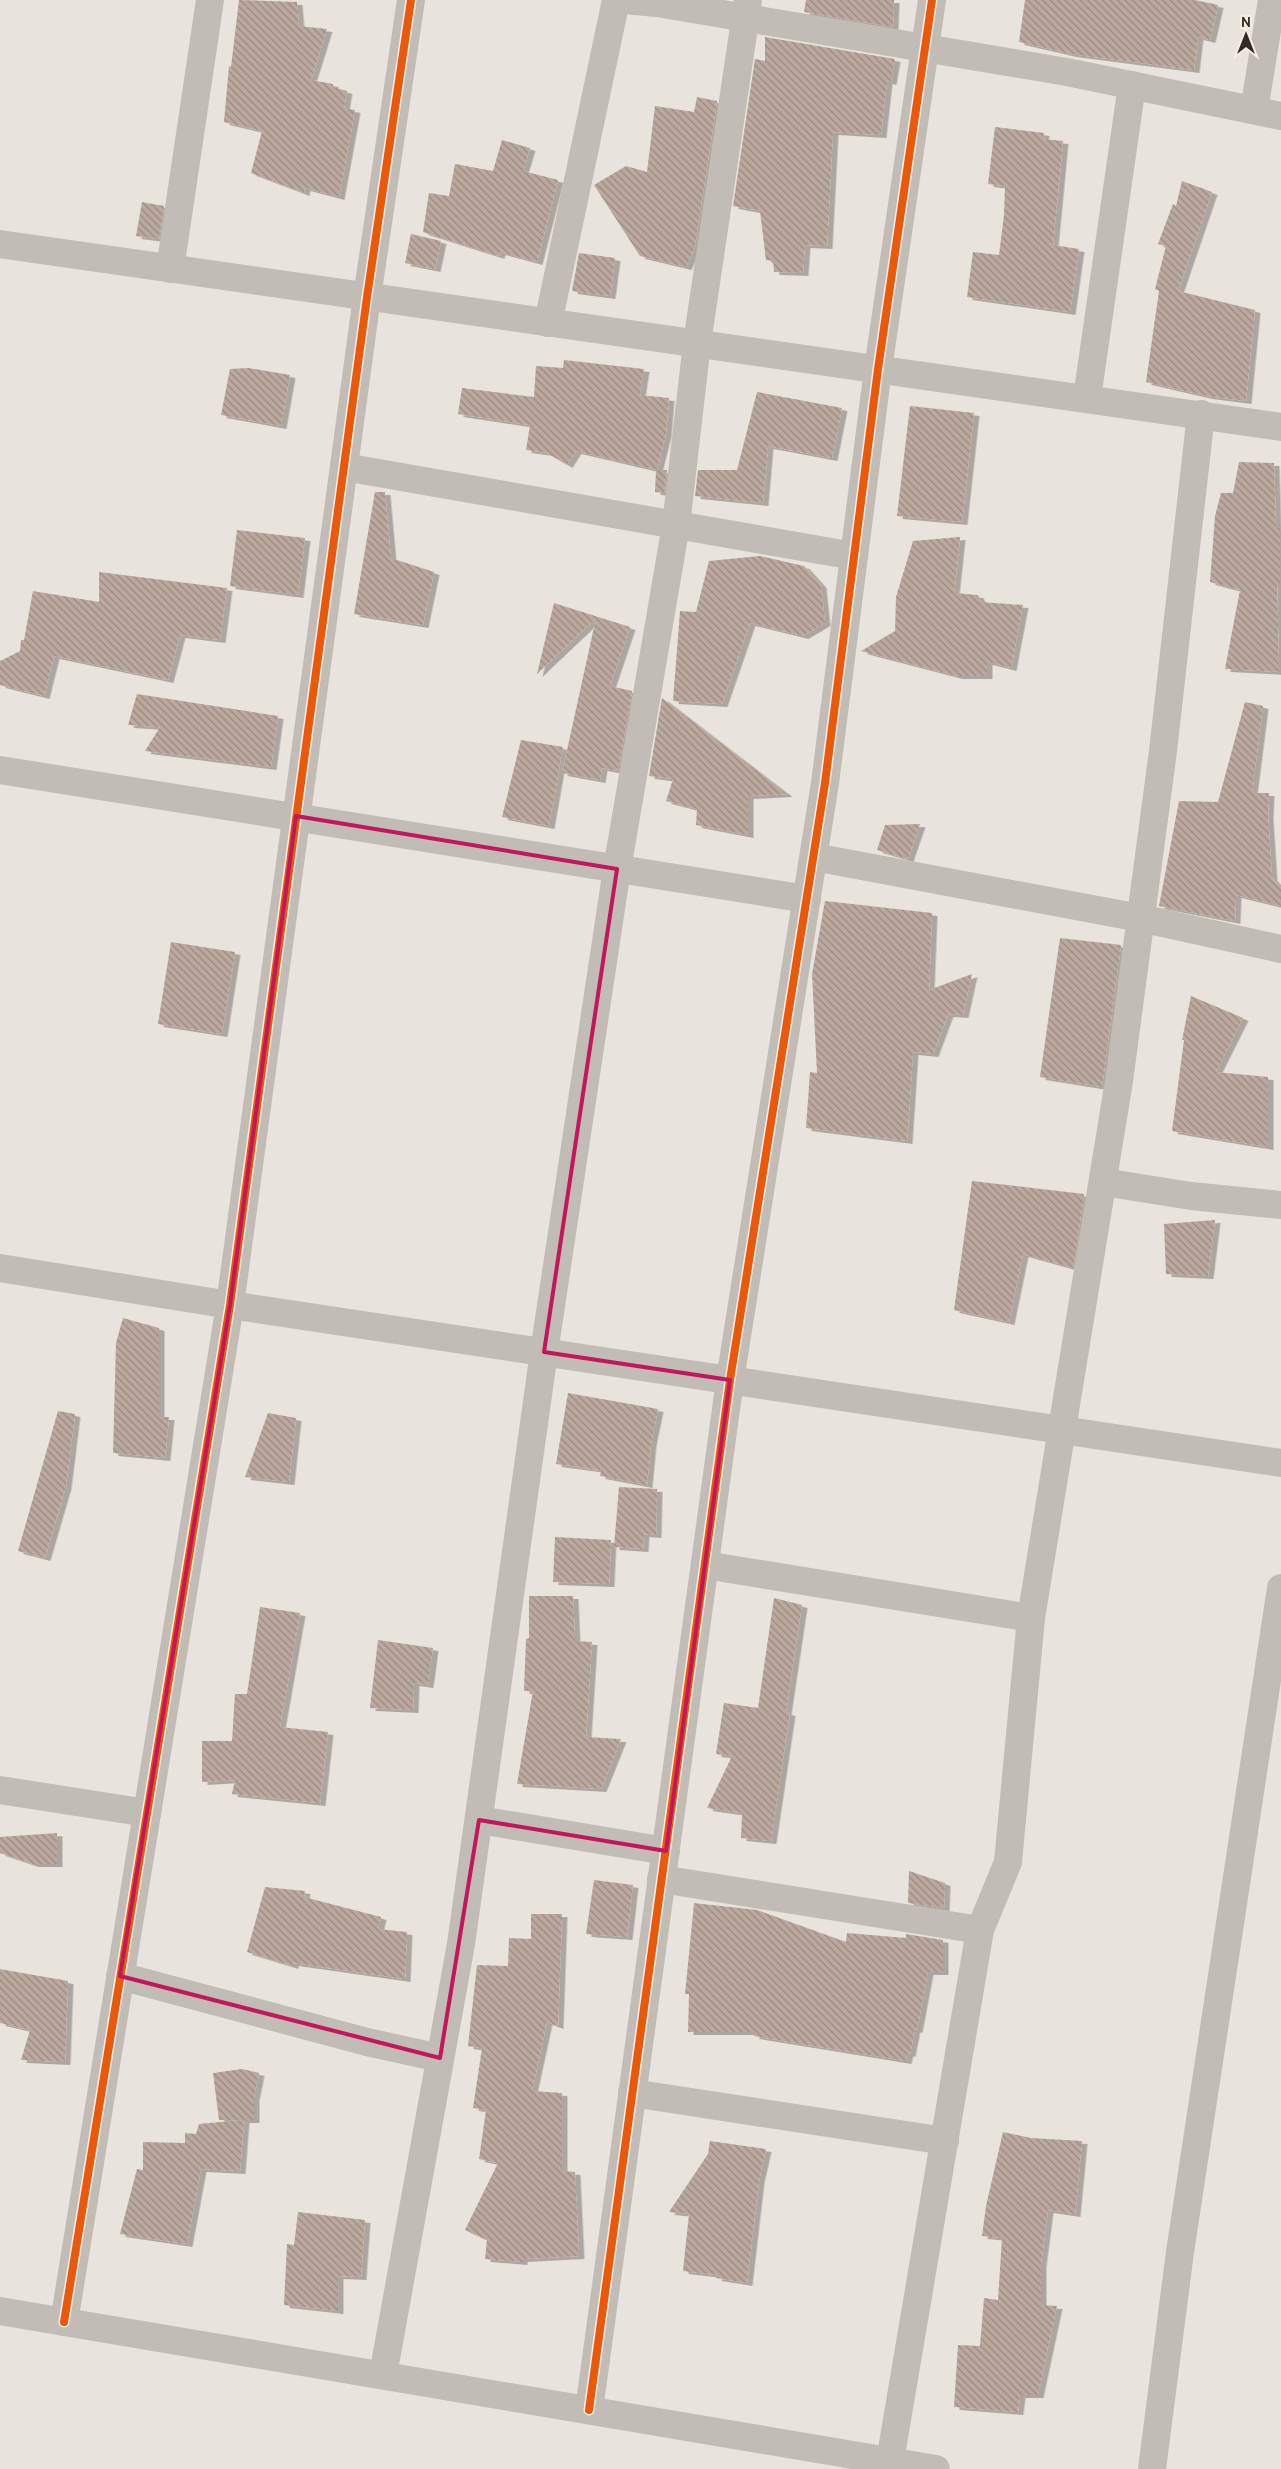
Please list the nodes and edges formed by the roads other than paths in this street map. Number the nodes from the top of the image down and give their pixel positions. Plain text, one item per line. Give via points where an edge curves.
1 (210, 0) edge
2 (410, 0) edge
3 (616, 0) edge
4 (624, 0) edge
5 (932, 0) edge
6 (1272, 0) edge
7 (747, 9) edge
8 (925, 47) junction
9 (1132, 85) junction
10 (1254, 110) junction
11 (1281, 116) edge
12 (0, 244) edge
13 (170, 268) junction
14 (367, 298) junction
15 (548, 323) junction
16 (697, 343) junction
17 (878, 368) junction
18 (1087, 398) junction
19 (1201, 414) junction
20 (1281, 427) edge
21 (344, 467) junction
22 (676, 525) junction
23 (854, 556) junction
24 (0, 770) edge
25 (296, 816) junction
26 (814, 857) junction
27 (617, 869) junction
28 (807, 900) junction
29 (1140, 918) junction
30 (1281, 949) edge
31 (1104, 1182) junction
32 (1281, 1205) edge
33 (0, 1268) edge
34 (230, 1305) junction
35 (544, 1352) junction
36 (730, 1380) junction
37 (1061, 1430) junction
38 (1281, 1463) edge
39 (705, 1565) junction
40 (1281, 1588) edge
41 (1031, 1618) junction
42 (0, 1790) edge
43 (147, 1813) junction
44 (479, 1820) junction
45 (666, 1850) junction
46 (661, 1880) junction
47 (980, 1930) junction
48 (120, 1976) junction
49 (440, 2058) junction
50 (632, 2093) junction
51 (945, 2141) junction
52 (0, 2311) edge
53 (64, 2322) junction
54 (383, 2375) junction
55 (589, 2410) junction
56 (890, 2461) junction
57 (936, 2469) edge
58 (1152, 2469) edge

1 - 13 street
2 - 14 street
3 - 15 street
4 - 7 street
5 - 8 street
6 - 10 street
7 - 8 street
7 - 16 street
8 - 9 street
8 - 17 street
9 - 10 street
9 - 18 street
10 - 11 street
12 - 13 street
13 - 14 street
14 - 15 street
14 - 21 street
15 - 16 street
16 - 17 street
16 - 22 street
17 - 18 street
17 - 23 street
18 - 19 street
19 - 20 street
19 - 29 street via 1163,751
21 - 22 street
21 - 25 street
22 - 23 street
22 - 27 street
23 - 26 street
24 - 25 street
25 - 27 street
25 - 34 street
26 - 28 street
26 - 29 street
27 - 28 street
27 - 35 street
28 - 36 street
29 - 30 street
29 - 31 street
31 - 32 street via 1191,1196
31 - 37 street
33 - 34 street
34 - 35 street
34 - 43 street
35 - 36 street
35 - 44 street
36 - 37 street
36 - 39 street
37 - 38 street
37 - 41 street
39 - 41 street
39 - 45 street
40 - 58 street via 1180,2252
41 - 47 street via 1008,1862
42 - 43 street
43 - 48 street
44 - 45 street
44 - 49 street
45 - 46 street
46 - 47 street
46 - 50 street
47 - 51 street
48 - 49 street via 367,2042
48 - 53 street
49 - 54 street
50 - 51 street
50 - 55 street
51 - 56 street
52 - 53 street
53 - 54 street
54 - 55 street
55 - 56 street
56 - 57 street

